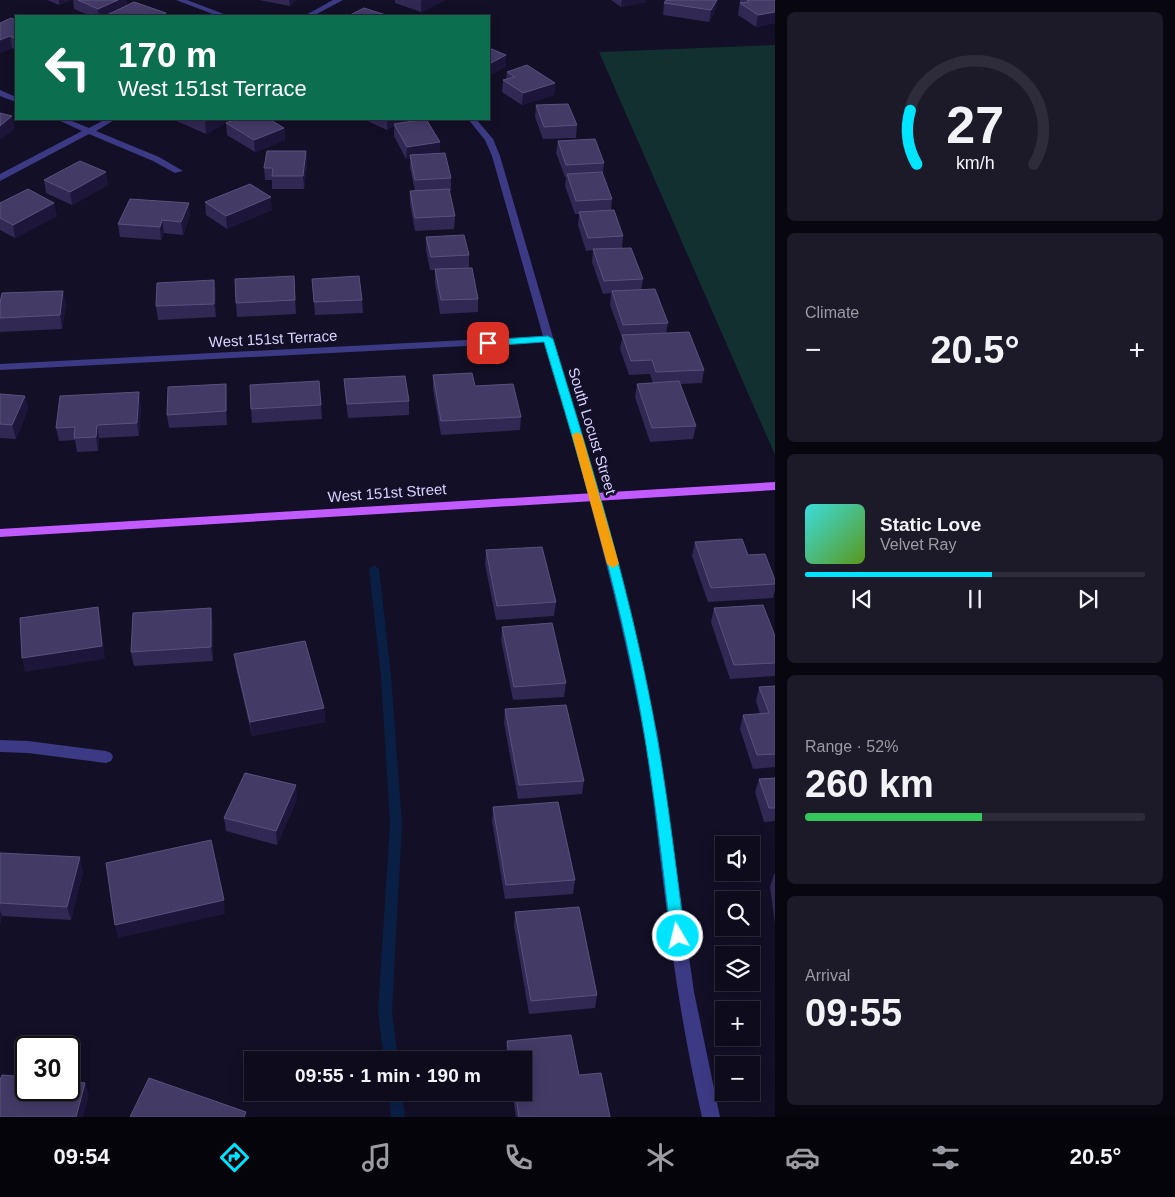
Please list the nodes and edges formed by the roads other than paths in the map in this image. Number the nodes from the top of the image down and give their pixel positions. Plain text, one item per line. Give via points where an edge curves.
1 (180, 0) edge
2 (340, 0) edge
3 (222, 15) edge
4 (310, 15) edge
5 (0, 93) edge
6 (15, 100) edge
7 (62, 120) edge
8 (110, 120) edge
9 (473, 120) edge
10 (89, 131) junction
11 (178, 171) dead end
12 (0, 178) edge
13 (548, 339) junction
14 (0, 367) edge
15 (775, 486) edge
16 (596, 496) junction
17 (0, 533) edge
18 (0, 746) edge
19 (106, 757) dead end
20 (711, 1117) edge

1 - 3 street
2 - 4 street
5 - 6 street
7 - 10 street
8 - 10 street
9 - 13 street, South Locust Street via 489,139 496,156
10 - 11 street via 156,158
10 - 12 street
13 - 14 street, West 151st Terrace
13 - 16 street, South Locust Street
15 - 16 main road, West 151st Street
16 - 17 main road, West 151st Street
16 - 20 street, South Locust Street via 647,715 676,927 699,1066
18 - 19 street

